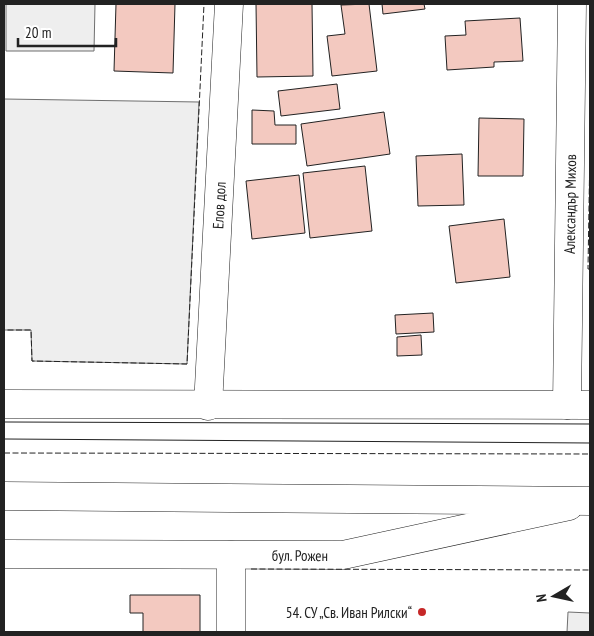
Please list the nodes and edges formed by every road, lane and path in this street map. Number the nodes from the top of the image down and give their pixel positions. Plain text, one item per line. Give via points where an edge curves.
1 (229, 4) edge
2 (572, 4) edge
3 (4, 404) edge
4 (579, 405) edge
5 (208, 406) junction
6 (4, 496) edge
7 (590, 501) edge
8 (4, 554) edge
9 (231, 555) junction
10 (231, 632) edge

1 - 5 street, Елов дол
2 - 4 street, Александър Михов
3 - 5 street
4 - 5 street
6 - 7 street, бул. Рожен
7 - 9 street, бул. Рожен via 342,555
8 - 9 street, бул. Рожен
9 - 10 street

